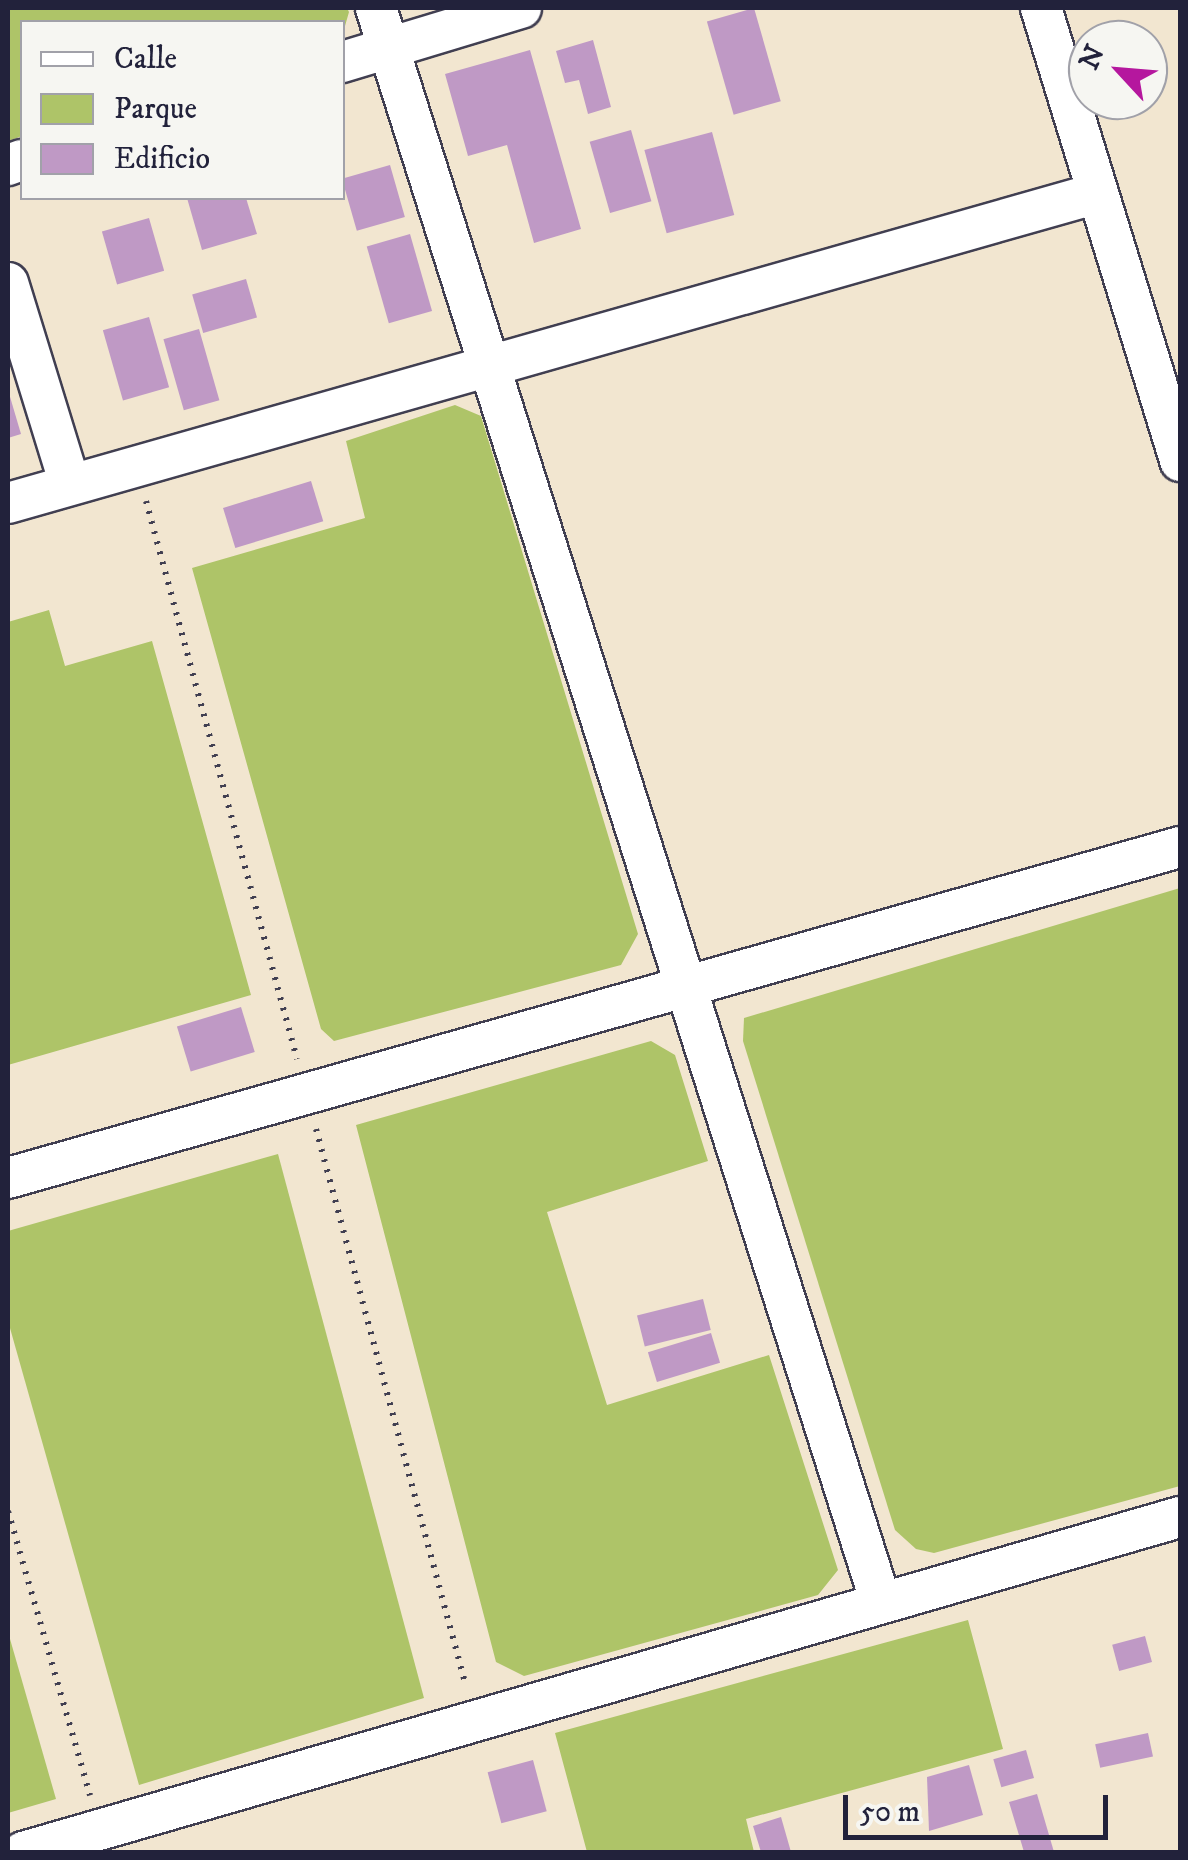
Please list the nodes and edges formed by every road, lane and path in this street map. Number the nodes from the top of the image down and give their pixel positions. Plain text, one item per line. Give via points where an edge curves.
1 (376, 8) edge
2 (521, 8) edge
3 (1041, 8) edge
4 (388, 48) junction
5 (345, 61) edge
6 (1098, 193) junction
7 (8, 283) edge
8 (489, 366) junction
9 (1180, 461) edge
10 (70, 485) junction
11 (8, 503) edge
12 (1180, 847) edge
13 (686, 986) junction
14 (8, 1178) edge
15 (8, 1510) edge
16 (1180, 1517) edge
17 (882, 1604) junction
18 (100, 1830) junction
19 (23, 1852) edge

1 - 4 street
2 - 4 street
3 - 6 street
4 - 5 street
4 - 8 street
6 - 8 street
6 - 9 street
7 - 10 street
8 - 10 street
8 - 13 street
10 - 11 street
12 - 13 street
13 - 14 street
13 - 17 street
15 - 18 path
16 - 17 street
17 - 18 street
18 - 19 street

